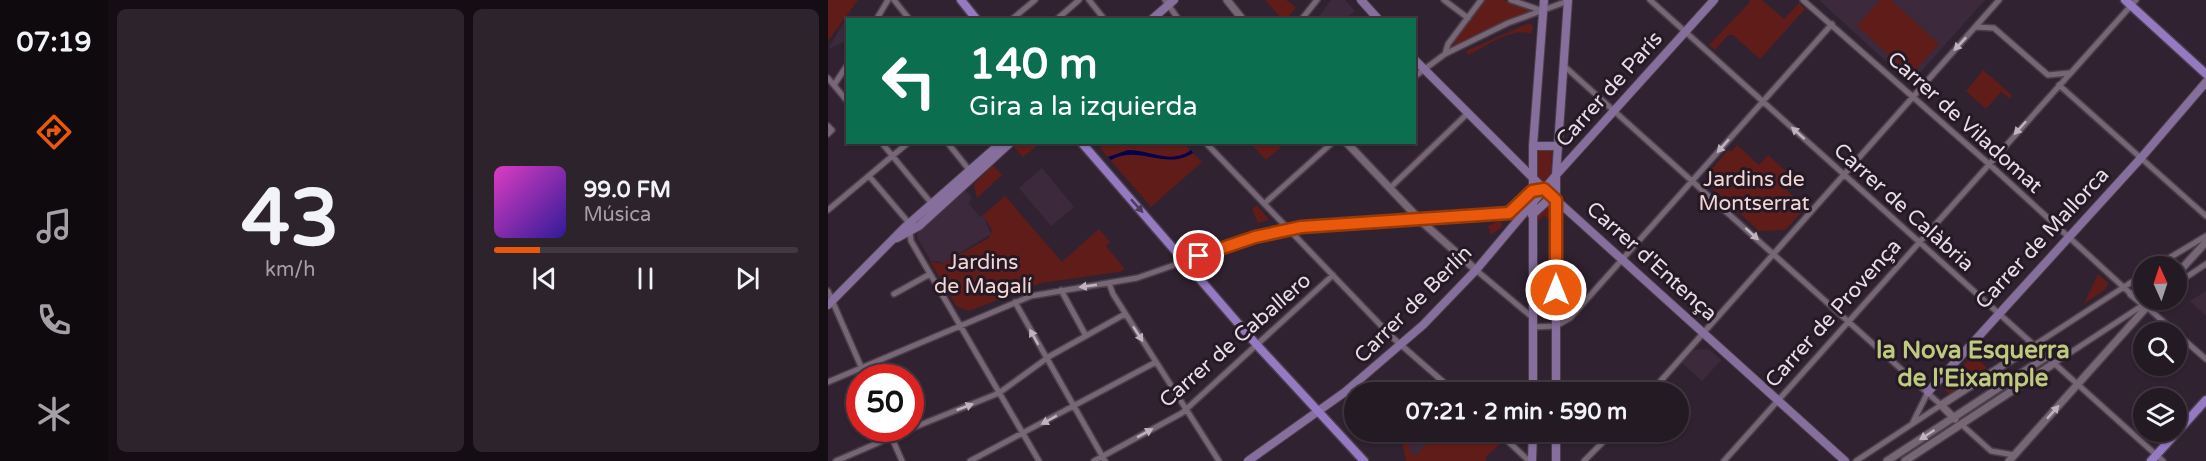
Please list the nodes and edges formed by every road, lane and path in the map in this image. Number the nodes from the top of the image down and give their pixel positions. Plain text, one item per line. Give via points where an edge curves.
1 (888, 0) edge
2 (894, 0) edge
3 (961, 0) edge
4 (1035, 0) edge
5 (1079, 0) edge
6 (1089, 0) edge
7 (1227, 0) edge
8 (1317, 0) edge
9 (1361, 0) edge
10 (1444, 0) edge
11 (1481, 0) edge
12 (1512, 0) edge
13 (1544, 0) edge
14 (1568, 0) edge
15 (1650, 0) edge
16 (1714, 0) edge
17 (1803, 0) edge
18 (1999, 0) edge
19 (1169, 2) edge
20 (2131, 2) edge
21 (1543, 11) junction
22 (877, 18) edge
23 (908, 18) edge
24 (972, 18) edge
25 (1013, 18) edge
26 (1058, 18) edge
27 (1103, 18) edge
28 (1153, 18) edge
29 (1178, 18) edge
30 (1241, 18) edge
31 (1303, 18) edge
32 (1377, 18) edge
33 (1468, 18) junction
34 (1832, 24) junction
35 (1976, 27) junction
36 (1685, 31) junction
37 (1445, 54) junction
38 (1416, 61) edge
39 (1562, 64) junction
40 (846, 67) edge
41 (1424, 69) junction
42 (2069, 73) junction
43 (2206, 74) edge
44 (1416, 75) edge
45 (828, 78) edge
46 (2206, 82) edge
47 (2059, 85) junction
48 (834, 86) junction
49 (1912, 96) junction
50 (846, 100) edge
51 (1762, 101) junction
52 (1612, 112) junction
53 (1468, 113) junction
54 (883, 144) edge
55 (907, 144) edge
56 (949, 144) edge
57 (1000, 144) edge
58 (1009, 144) edge
59 (1083, 144) edge
60 (1207, 144) edge
61 (1331, 144) edge
62 (1348, 144) edge
63 (1533, 146) junction
64 (1557, 146) junction
65 (892, 156) junction
66 (1533, 158) junction
67 (2141, 158) junction
68 (1989, 164) junction
69 (1521, 166) junction
70 (970, 171) junction
71 (1842, 173) junction
72 (1556, 175) junction
73 (869, 176) junction
74 (1532, 177) junction
75 (1693, 181) junction
76 (1391, 188) junction
77 (1544, 189) junction
78 (1532, 191) junction
79 (1556, 200) junction
80 (1532, 202) junction
81 (1265, 203) junction
82 (932, 204) junction
83 (828, 210) edge
84 (1509, 213) junction
85 (1533, 215) junction
86 (2206, 216) edge
87 (1418, 218) junction
88 (909, 223) junction
89 (1515, 224) junction
90 (1290, 229) junction
91 (910, 233) junction
92 (2206, 236) edge
93 (2068, 237) junction
94 (897, 238) junction
95 (1918, 242) junction
96 (2206, 242) edge
97 (1774, 253) junction
98 (2172, 256) edge
99 (1624, 260) junction
100 (1185, 261) junction
101 (2187, 262) edge
102 (2206, 264) edge
103 (1476, 270) junction
104 (930, 274) junction
105 (1333, 275) junction
106 (2187, 277) edge
107 (2133, 281) edge
108 (1109, 284) junction
109 (2124, 287) junction
110 (1061, 290) junction
111 (828, 291) edge
112 (894, 294) dead end
113 (2131, 294) edge
114 (1015, 302) junction
115 (830, 303) edge
116 (2135, 310) edge
117 (2143, 310) edge
118 (2149, 310) edge
119 (1125, 314) junction
120 (1997, 314) junction
121 (1533, 317) junction
122 (1850, 321) junction
123 (2163, 322) edge
124 (960, 324) junction
125 (1556, 326) junction
126 (1533, 327) junction
127 (1703, 330) junction
128 (1086, 336) junction
129 (2187, 343) edge
130 (1256, 344) junction
131 (1401, 346) junction
132 (2033, 346) junction
133 (2046, 357) junction
134 (1046, 358) junction
135 (2206, 359) edge
136 (1156, 362) junction
137 (860, 364) edge
138 (873, 364) edge
139 (2053, 364) junction
140 (846, 375) edge
141 (828, 382) edge
142 (1443, 382) edge
143 (1533, 382) edge
144 (1556, 382) edge
145 (1659, 382) edge
146 (2078, 385) junction
147 (1928, 392) junction
148 (999, 393) junction
149 (1779, 400) junction
150 (2206, 400) edge
151 (1941, 405) junction
152 (1074, 406) junction
153 (1186, 409) junction
154 (1319, 412) junction
155 (1954, 417) junction
156 (924, 423) edge
157 (1912, 423) junction
158 (1961, 424) junction
159 (1023, 434) junction
160 (878, 442) edge
161 (894, 442) edge
162 (1509, 442) edge
163 (1532, 442) edge
164 (1556, 442) edge
165 (1603, 442) edge
166 (2010, 456) edge
167 (1104, 459) edge
168 (2157, 459) edge
169 (836, 461) edge
170 (902, 461) edge
171 (970, 461) edge
172 (1039, 461) edge
173 (1094, 461) edge
174 (1218, 461) edge
175 (1248, 461) edge
176 (1364, 461) edge
177 (1531, 461) edge
178 (1556, 461) edge
179 (1584, 461) edge
180 (1724, 461) edge
181 (1845, 461) edge
182 (1856, 461) edge
183 (1887, 461) edge
184 (1905, 461) edge

1 - 22 street
2 - 23 street
3 - 24 main road
4 - 25 street
5 - 26 street
6 - 27 street
7 - 30 street
8 - 31 street
9 - 32 main road
10 - 33 street
11 - 33 street
12 - 21 street
13 - 21 main road
14 - 21 street
14 - 39 main road
15 - 36 street, Carrer de Calàbria
16 - 36 main road, Carrer de París
17 - 34 street, Carrer de Viladomat
18 - 35 street
19 - 28 main road
19 - 29 street
20 - 42 street, Carrer de Provença
20 - 43 main road
21 - 37 street via 1508,23
21 - 63 main road
33 - 37 street
34 - 49 street, Carrer de Viladomat
34 - 51 street
35 - 42 street via 1994,28 2048,75
35 -> 49 street
36 - 51 street, Carrer de Calàbria
36 - 52 main road, Carrer de París
37 - 41 street
38 - 41 main road, Carrer d'Entença
39 - 52 street
39 - 64 main road
40 - 48 street
41 - 44 street
41 - 53 main road, Carrer d'Entença
42 - 47 street, Carrer de Provença
45 - 48 street
46 - 67 main road, Carrer de Mallorca
47 - 67 street
47 -> 68 street, Carrer de Provença
48 - 50 street
49 - 68 street, Carrer de Viladomat
49 - 71 street
71 -> 51 street, Carrer de Calàbria
51 -> 75 street
52 - 72 main road, Carrer de París
52 - 75 street
53 - 69 main road, Carrer d'Entença
53 - 76 street
54 - 65 street
55 - 65 street
56 - 70 street
57 - 70 main road
58 - 91 main road
59 -> 100 main road
60 - 81 street
61 - 81 street
62 - 76 street
63 - 64 main road
63 - 66 main road
64 - 72 main road
65 - 73 street
65 - 82 street
66 - 69 main road
66 - 74 main road
67 - 86 street
67 - 93 main road, Carrer de Mallorca
68 - 93 street, Carrer de Viladomat
68 - 95 street, Carrer de Provença
69 - 74 main road, Carrer d'Entença
70 - 82 main road
71 - 95 street, Carrer de Calàbria
71 - 97 street
72 - 77 main road
72 - 79 main road
73 - 83 street
73 - 88 street
74 - 77 main road, Carrer d'Entença
74 - 78 main road
75 -> 97 street
75 - 99 street
76 - 87 street
77 - 78 street
77 - 79 main road, Carrer d'Entença
77 - 80 main road, Carrer de Berlín
78 - 80 main road
78 - 84 street
79 - 85 main road via 1546,202
79 - 99 main road, Carrer d'Entença
79 - 125 main road
80 - 85 main road
80 - 89 main road, Carrer de Berlín
81 - 90 street
82 - 88 main road
84 - 87 street
84 - 89 street
85 - 121 main road
87 - 90 street
87 - 103 street
88 - 91 street
88 - 94 main road
89 - 103 main road, Carrer de Berlín
90 - 100 street
90 - 105 street
91 - 94 main road
91 - 104 street
92 - 98 street
93 - 109 street, Carrer de Viladomat
93 - 120 main road, Carrer de Mallorca
94 - 115 main road
95 - 120 street, Carrer de Calàbria
95 - 122 street, Carrer de Provença
96 - 101 street
97 - 122 street
97 - 127 street
99 - 125 street via 1570,318
99 - 127 main road, Carrer d'Entença
100 - 108 street
100 - 130 main road
102 - 106 street
103 - 121 street
103 - 131 main road, Carrer de Berlín
104 - 112 street
104 - 124 street
105 - 130 street, Carrer de Caballero
105 - 131 street
107 - 109 street
108 -> 110 street
108 - 119 street
109 - 113 street, Carrer de Viladomat
109 - 132 street
110 - 114 street
110 - 128 street
111 - 115 street
114 - 124 street
134 -> 114 street
115 - 137 street
116 - 139 street
117 - 146 street
118 - 123 street
119 - 128 street
119 -> 136 street
120 - 132 street, Carrer de Calàbria
120 - 147 main road, Carrer de Mallorca
121 - 126 main road
122 - 147 street
122 - 149 street, Carrer de Provença
124 - 138 street
124 - 148 street
125 - 126 street
125 - 144 main road
126 - 143 main road
127 - 145 street
127 - 149 main road, Carrer d'Entença
128 - 134 street
129 - 135 street
130 - 153 street, Carrer de Caballero
130 - 154 main road
131 - 142 street
131 - 154 main road, Carrer de Berlín
132 - 133 street, Carrer de Calàbria
132 - 151 street
133 - 139 street, Carrer de Calàbria
133 - 155 street
134 - 148 street
134 - 152 street
136 - 152 street
136 - 153 street
139 - 146 street, Carrer de Calàbria
139 - 158 street
140 - 141 street
166 -> 146 street
146 - 168 street, Carrer de Calàbria
147 - 151 street
147 - 157 street, Carrer de Mallorca
156 -> 148 street
148 - 159 street
149 - 180 street, Carrer de Provença
149 - 181 main road, Carrer d'Entença
150 - 168 main road
151 - 155 street
151 - 157 street
152 -> 159 street
152 - 167 street
167 -> 153 street, Carrer de Caballero
153 - 174 street
154 - 175 main road, Carrer de Berlín
154 - 176 main road
155 - 158 street
155 -> 183 street
157 - 182 street
158 - 166 street via 1991,451
158 - 184 street
159 - 171 street
159 - 172 street
160 - 169 street
161 - 170 street
162 - 177 street
163 - 177 main road
164 - 178 main road
165 - 179 street
167 - 173 street, Carrer de Caballero

